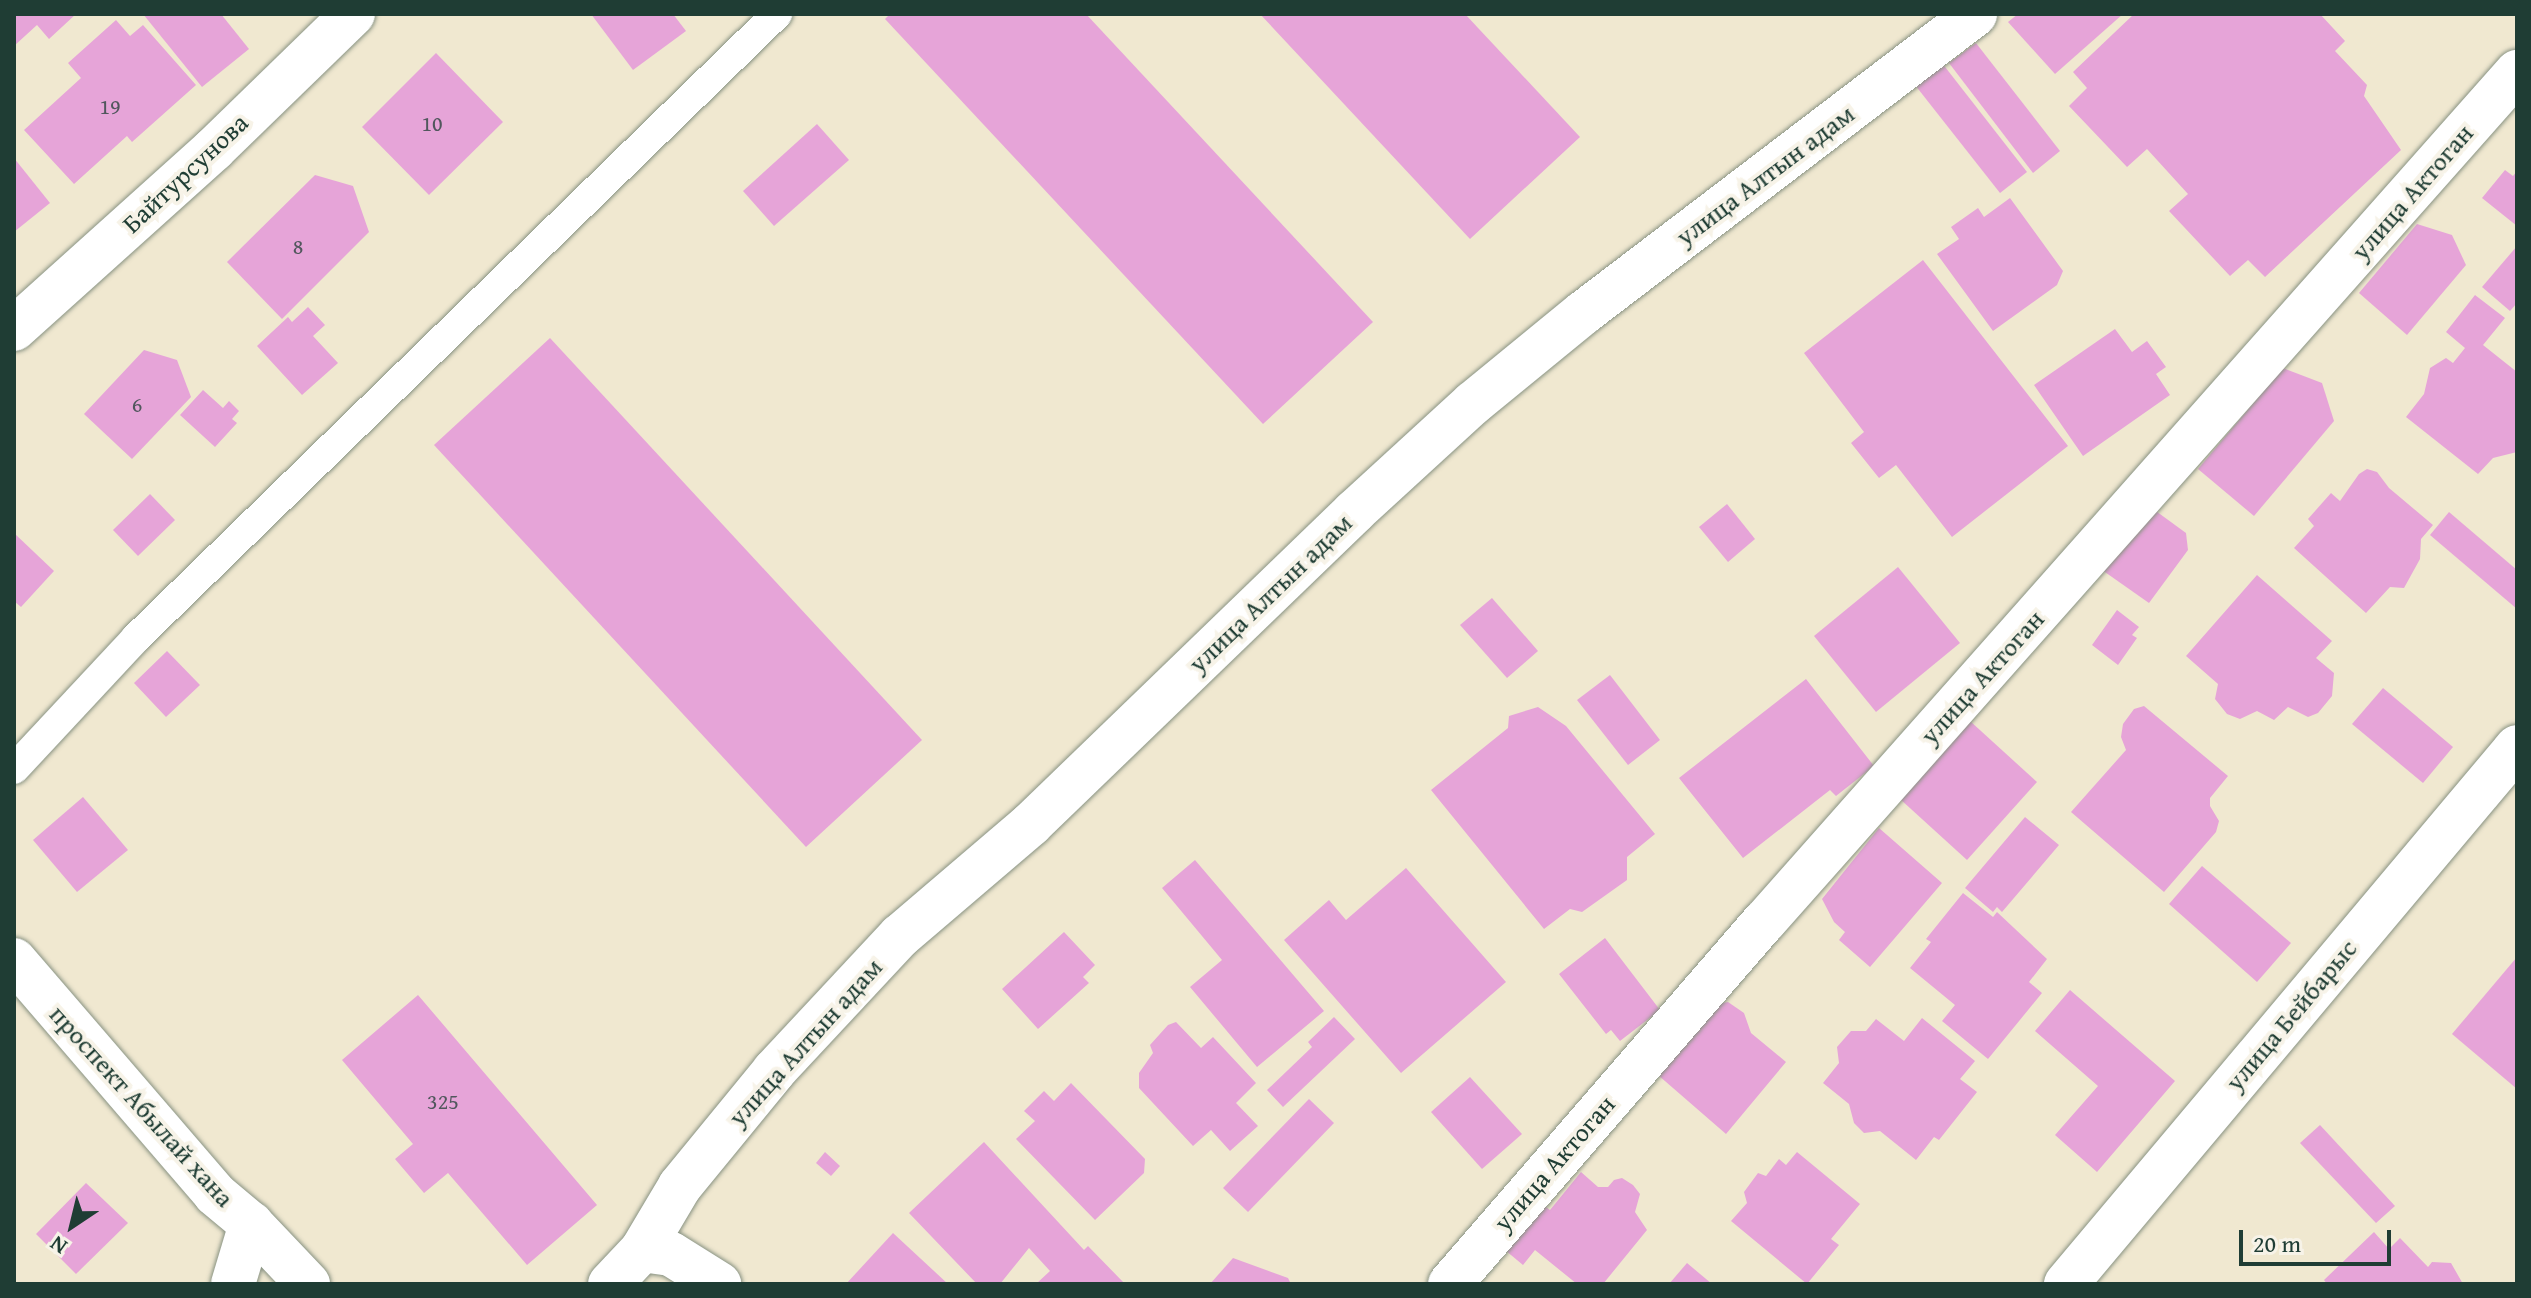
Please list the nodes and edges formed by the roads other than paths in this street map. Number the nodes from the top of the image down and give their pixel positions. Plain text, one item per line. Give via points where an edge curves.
1 (353, 14) edge
2 (777, 14) edge
3 (1975, 14) edge
4 (2517, 72) edge
5 (14, 329) edge
6 (2517, 747) edge
7 (14, 769) edge
8 (14, 960) edge
9 (251, 1224) junction
10 (642, 1250) junction
11 (233, 1284) edge
12 (308, 1284) edge
13 (610, 1284) edge
14 (719, 1284) edge
15 (1450, 1284) edge
16 (2066, 1284) edge

1 - 5 street, Байтурсунова via 214,149
2 - 7 lane via 136,638
3 - 10 street, улица Алтын адам via 1583,313 1473,403 1354,512 1031,824 900,936 774,1071 680,1186
4 - 15 street, улица Актоган
6 - 16 street, улица Бейбарыс
8 - 9 street, проспект Абылай хана via 215,1194
9 - 11 street
9 - 12 street, проспект Абылай хана
10 - 13 street, улица Алтын адам
10 - 14 street via 671,1254

